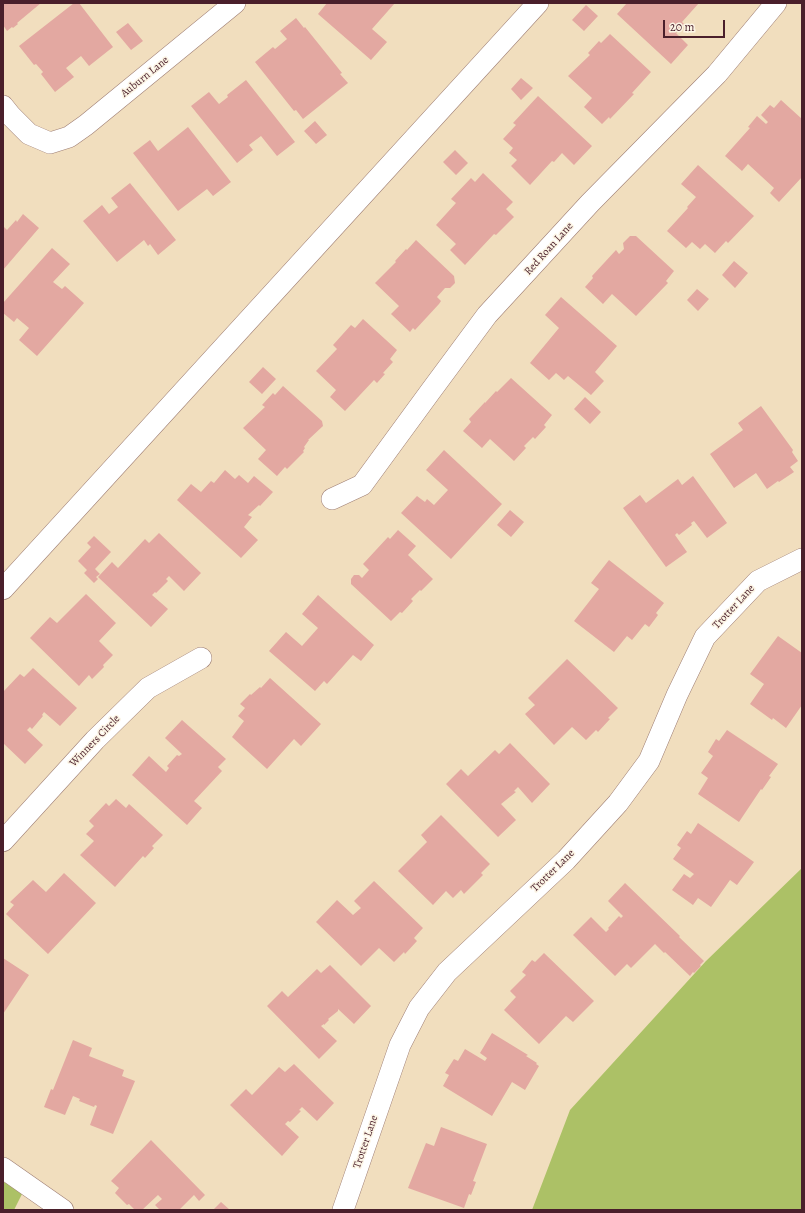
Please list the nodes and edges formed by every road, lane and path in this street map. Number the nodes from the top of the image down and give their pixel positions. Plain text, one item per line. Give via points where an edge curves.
1 (235, 3) edge
2 (538, 3) edge
3 (776, 3) edge
4 (3, 106) edge
5 (332, 499) dead end
6 (802, 559) edge
7 (3, 589) edge
8 (201, 658) dead end
9 (3, 841) edge
10 (3, 1168) edge
11 (63, 1210) edge
12 (343, 1210) edge

1 - 4 street, Auburn Lane via 86,126 69,137 50,143 29,134
2 - 7 street
3 - 5 street, Red Roan Lane via 717,74 590,203 487,315 362,485
6 - 12 street, Trotter Lane via 758,581 705,637 649,761 618,803 566,860 447,972 420,1008 400,1046
8 - 9 street, Winners Circle via 148,688 95,740
10 - 11 street

